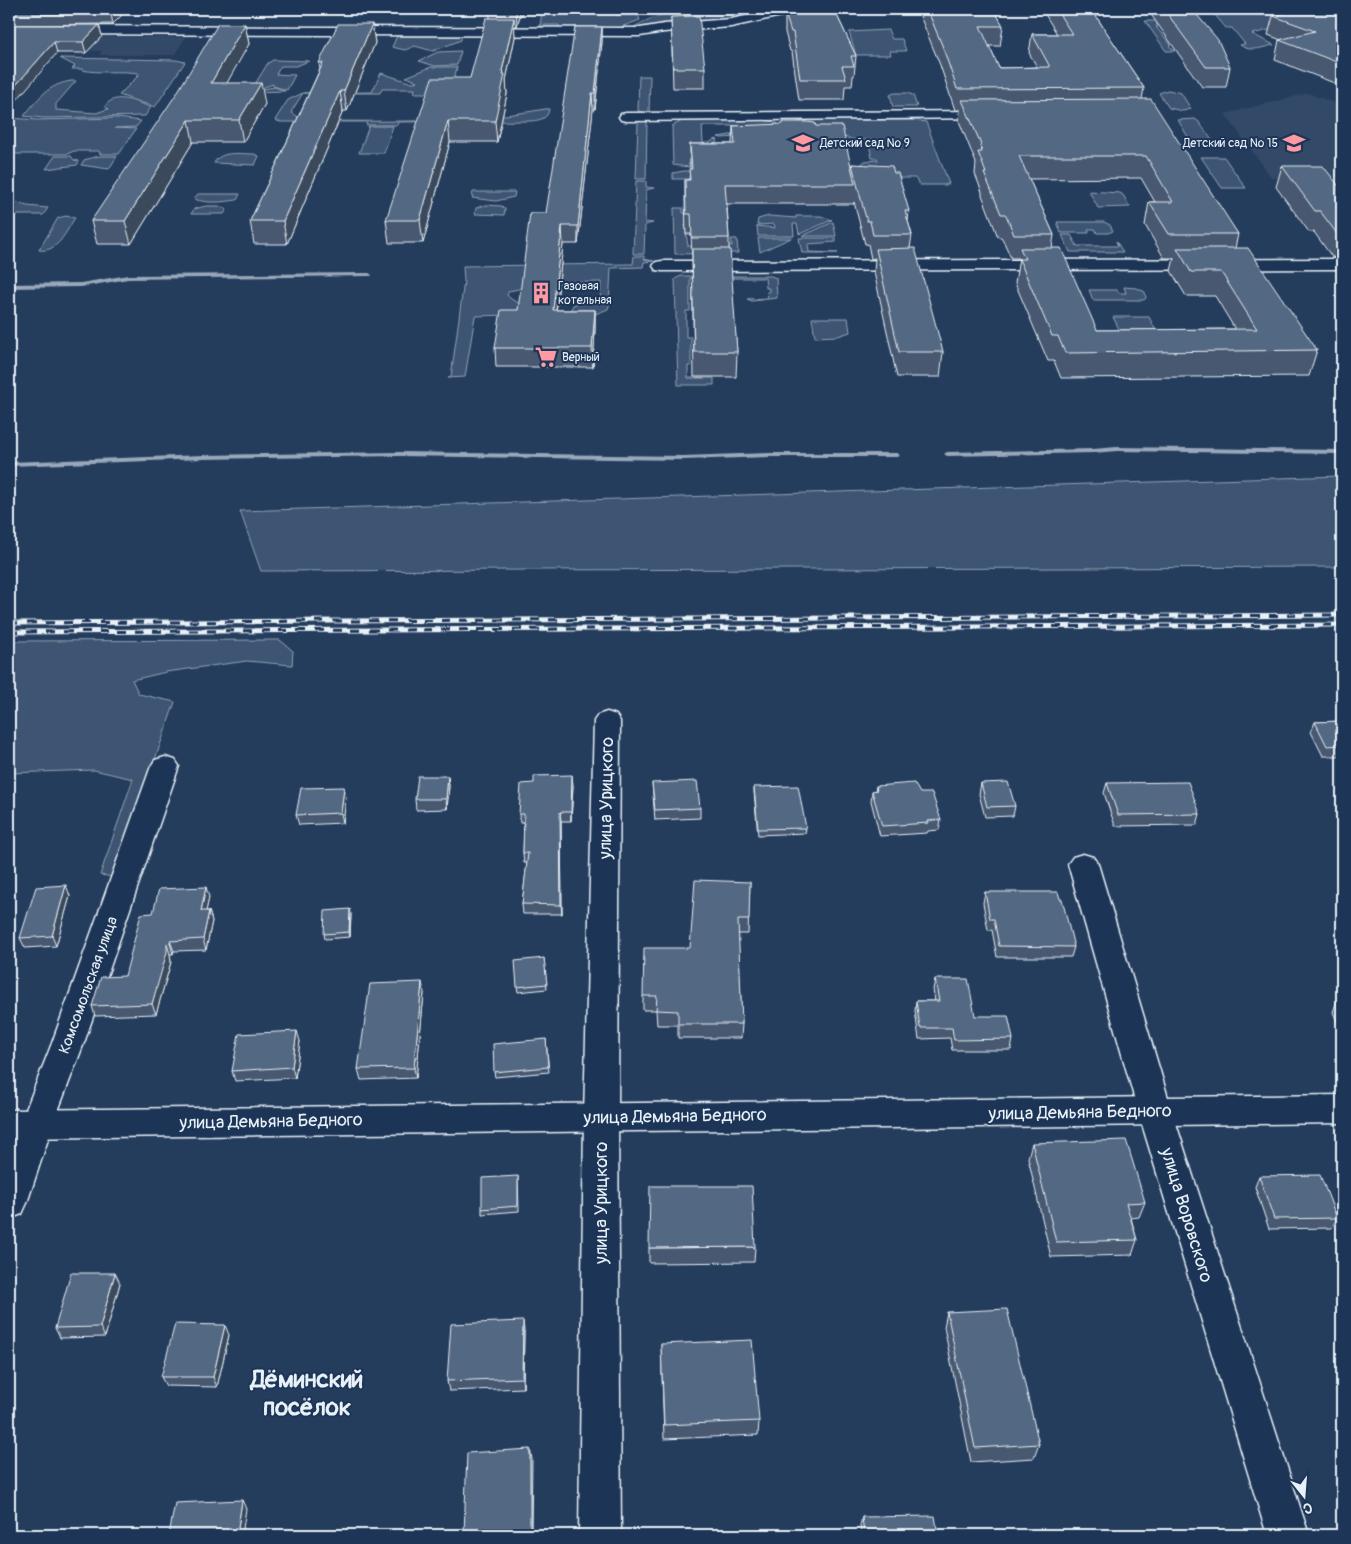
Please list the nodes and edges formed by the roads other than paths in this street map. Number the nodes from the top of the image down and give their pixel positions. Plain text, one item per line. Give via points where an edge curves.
1 (795, 9) edge
2 (9, 30) edge
3 (1009, 116) edge
4 (626, 117) dead end
5 (1342, 264) edge
6 (662, 266) dead end
7 (607, 721) dead end
8 (165, 766) dead end
9 (1083, 864) dead end
10 (1342, 1109) edge
11 (1155, 1111) junction
12 (601, 1117) junction
13 (22, 1124) edge
14 (9, 1203) edge
15 (600, 1535) edge
16 (1288, 1535) edge

1 - 2 street via 731,23 640,32
3 - 4 street
5 - 6 street
7 - 12 street, улица Урицкого
8 - 13 street, Комсомольская улица via 68,1043
9 - 11 street, улица Воровского
10 - 11 street, улица Демьяна Бедного
11 - 12 street, улица Демьяна Бедного
11 - 16 street, улица Воровского
12 - 13 street, улица Демьяна Бедного
12 - 15 street, улица Урицкого
13 - 14 street, Комсомольская улица

